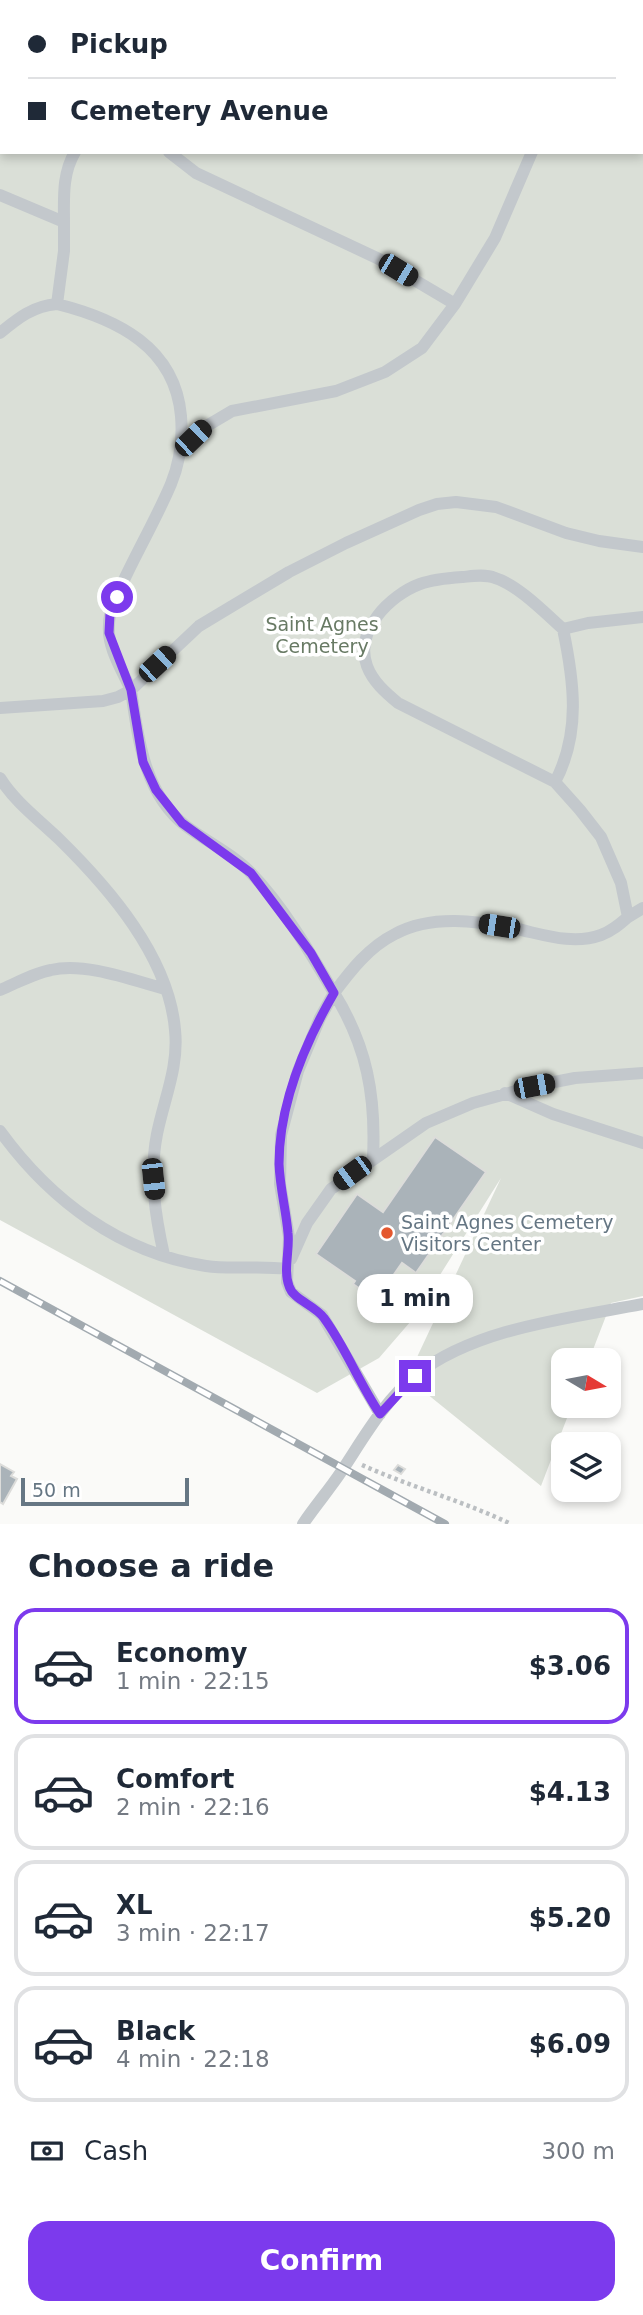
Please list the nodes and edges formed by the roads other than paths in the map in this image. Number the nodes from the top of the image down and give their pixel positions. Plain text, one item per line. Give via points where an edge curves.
1 (74, 154) edge
2 (172, 154) edge
3 (531, 154) edge
4 (0, 195) edge
5 (64, 222) junction
6 (57, 304) junction
7 (455, 304) junction
8 (0, 333) edge
9 (180, 450) junction
10 (643, 547) edge
11 (643, 617) edge
12 (563, 629) junction
13 (131, 690) junction
14 (0, 708) edge
15 (0, 778) edge
16 (555, 782) junction
17 (643, 908) edge
18 (628, 918) junction
19 (165, 989) junction
20 (0, 990) edge
21 (334, 993) junction
22 (643, 1073) edge
23 (505, 1093) junction
24 (0, 1131) edge
25 (643, 1143) edge
26 (373, 1158) junction
27 (164, 1255) junction
28 (287, 1269) junction
29 (643, 1304) edge
30 (380, 1414) junction
31 (303, 1524) edge

1 - 5 lane via 65,182
2 - 7 lane via 196,173 379,258
3 - 7 lane via 495,238
4 - 5 lane
5 - 6 lane
6 - 8 lane via 28,311
6 - 9 lane via 110,321 154,352 171,376 178,397
7 - 9 lane via 422,348 385,372 337,391 232,411
9 - 13 lane via 170,485 110,613 109,633
10 - 13 lane via 566,533 496,507 437,504 323,555 199,626
11 - 12 lane
12 - 16 lane via 574,693 573,717
12 - 16 lane via 494,577 449,578 417,585 385,606 368,633 365,652 373,678 398,703
13 - 14 lane via 103,701
13 - 21 lane via 143,762 156,790 182,823 251,873 311,953
15 - 19 lane via 114,899 135,927
16 - 18 lane via 601,837 621,883
17 - 18 lane
18 - 21 lane via 601,935 580,939 463,921 411,927 365,956
19 - 20 lane via 66,967
19 - 27 lane via 175,1022 175,1064 157,1135 153,1179
21 - 26 lane via 347,1014 368,1073 375,1121
21 - 28 lane via 298,1071 281,1135
22 - 23 lane via 575,1078
23 - 25 lane
23 - 26 lane via 426,1123
24 - 27 lane via 22,1161 63,1201 120,1239
26 - 28 lane via 321,1200
27 - 28 lane via 205,1266
28 - 30 lane via 291,1292 322,1315
29 - 30 lane via 519,1329 460,1348 415,1376
30 - 31 lane

